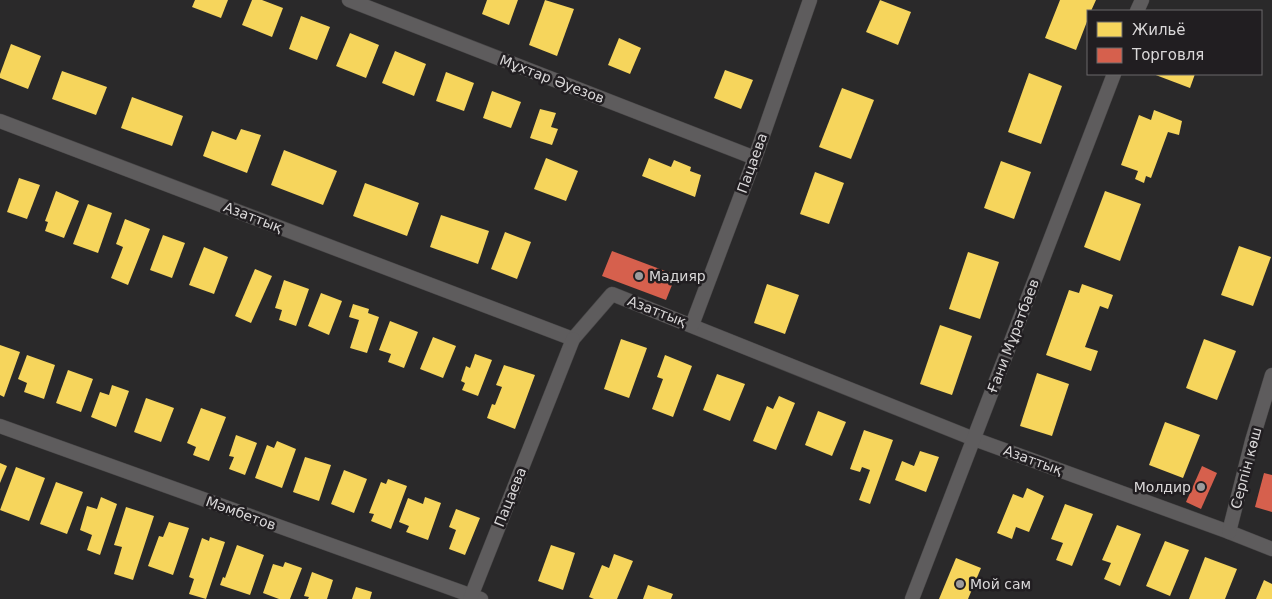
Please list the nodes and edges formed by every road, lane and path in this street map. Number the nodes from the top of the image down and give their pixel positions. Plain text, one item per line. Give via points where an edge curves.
1 (349, 0) edge
2 (810, 0) edge
3 (1114, 75) edge
4 (0, 121) edge
5 (754, 158) junction
6 (692, 325) junction
7 (573, 339) junction
8 (1272, 375) edge
9 (0, 426) edge
10 (974, 439) junction
11 (1229, 532) junction
12 (1272, 550) edge
13 (474, 598) edge
14 (912, 599) edge

1 - 5 street, Мұхтар Әуезов
2 - 5 street, Пацаева
3 - 10 street, Ғани Мұратбаев
4 - 7 street, Азаттық
5 - 6 street, Пацаева
6 - 7 street, Азаттық via 612,294
6 - 10 street, Азаттық
7 - 13 street, Пацаева
8 - 11 street, Серпін көш
9 - 13 street, Мәмбетов
10 - 11 street, Азаттық
10 - 14 street, Ғани Мұратбаев
11 - 12 street, Азаттық

